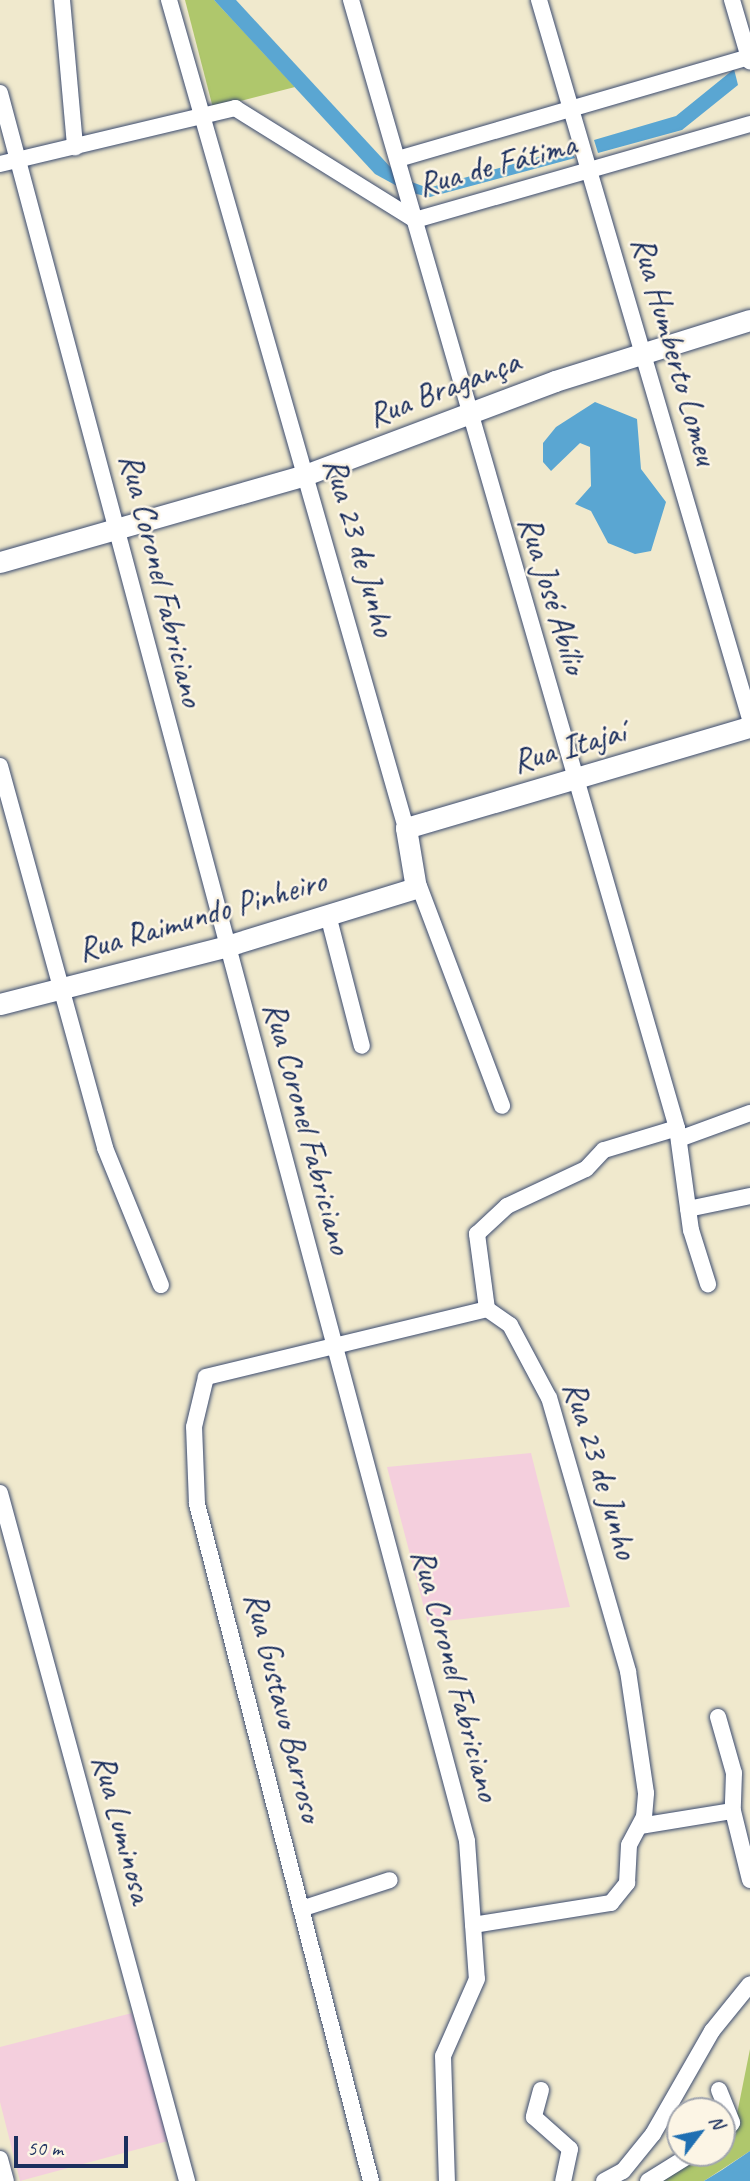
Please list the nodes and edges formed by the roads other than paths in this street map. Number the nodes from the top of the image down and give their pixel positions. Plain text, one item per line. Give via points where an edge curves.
1 (62, 0) edge
2 (169, 0) edge
3 (351, 0) edge
4 (539, 0) edge
5 (732, 0) edge
6 (750, 58) edge
7 (0, 93) edge
8 (570, 106) junction
9 (201, 112) junction
10 (750, 124) edge
11 (75, 147) junction
12 (19, 159) junction
13 (398, 159) junction
14 (0, 164) edge
15 (590, 172) junction
16 (415, 220) junction
17 (750, 320) edge
18 (645, 352) junction
19 (467, 415) junction
20 (305, 475) junction
21 (119, 529) junction
22 (0, 562) edge
23 (750, 719) edge
24 (750, 727) edge
25 (0, 766) edge
26 (576, 778) junction
27 (406, 828) junction
28 (419, 886) junction
29 (328, 915) junction
30 (227, 946) junction
31 (59, 989) junction
32 (0, 1004) edge
33 (362, 1046) dead end
34 (502, 1106) dead end
35 (750, 1113) edge
36 (678, 1134) junction
37 (750, 1196) edge
38 (688, 1209) junction
39 (708, 1284) dead end
40 (161, 1285) dead end
41 (487, 1310) junction
42 (337, 1349) junction
43 (0, 1493) edge
44 (718, 1717) dead end
45 (733, 1811) junction
46 (639, 1826) junction
47 (390, 1880) dead end
48 (750, 1880) edge
49 (304, 1908) junction
50 (473, 1925) junction
51 (750, 1984) edge
52 (541, 2090) dead end
53 (719, 2090) dead end
54 (722, 2097) edge
55 (0, 2159) edge
56 (670, 2167) edge
57 (6, 2181) edge
58 (187, 2181) edge
59 (371, 2181) edge
60 (447, 2181) edge
61 (563, 2181) edge
62 (604, 2181) edge
63 (648, 2181) edge

1 - 11 street
2 - 9 street, Rua 23 de Junho
3 - 13 street, Rua José Abílio
4 - 8 street, Rua Humberto Lomeu
5 - 6 street
6 - 8 street
7 - 12 street, Rua Coronel Fabriciano
8 - 13 street
8 - 15 street, Rua Humberto Lomeu
9 - 11 street, Rua de Fátima
9 - 16 street, Rua de Fátima via 247,113
9 - 20 street, Rua 23 de Junho
10 - 15 street, Rua de Fátima
11 - 12 street, Rua de Fátima
12 - 14 street, Rua de Fátima
12 - 21 street, Rua Coronel Fabriciano
13 - 16 street, Rua José Abílio
15 - 16 street, Rua de Fátima
15 - 18 street, Rua Humberto Lomeu
16 - 19 street, Rua José Abílio
17 - 18 street, Rua Bragança
18 - 19 street, Rua Bragança
18 - 23 street, Rua Humberto Lomeu
19 - 20 street, Rua Bragança
19 - 26 street, Rua José Abílio
20 - 21 street, Rua Bragança
20 - 27 street, Rua 23 de Junho
21 - 22 street, Rua Bragança
21 - 30 street, Rua Coronel Fabriciano
24 - 26 street, Rua Itajaí
25 - 31 street
26 - 27 street, Rua Itajaí
26 - 36 street, Rua José Abílio
27 - 28 street, Rua 23 de Junho
28 - 29 street, Rua Raimundo Pinheiro
28 - 34 street, Rua 23 de Junho
29 - 30 street, Rua Raimundo Pinheiro
29 - 33 street
30 - 31 street, Rua Raimundo Pinheiro
30 - 42 street, Rua Coronel Fabriciano
31 - 32 street, Rua Raimundo Pinheiro
31 - 40 street via 105,1148
35 - 36 street
36 - 38 street, Rua José Abílio
36 - 41 street via 604,1150 586,1169 483,1224 476,1244
37 - 38 street
38 - 39 street, Rua José Abílio
41 - 42 street
41 - 46 street, Rua 23 de Junho via 510,1325 549,1398 628,1671 646,1793
42 - 49 street, Rua Gustavo Barroso via 206,1377 194,1427 197,1504
42 - 50 street, Rua Coronel Fabriciano via 449,1761 467,1842
43 - 58 street, Rua Luminosa
44 - 45 street via 734,1773
45 - 46 street
45 - 48 street
46 - 50 street, Rua 23 de Junho via 629,1844 627,1883 611,1903
47 - 49 street
49 - 59 street, Rua Gustavo Barroso
50 - 60 street, Rua Coronel Fabriciano via 475,1991 449,2041 441,2076
51 - 62 street via 712,2031 653,2134 623,2171
52 - 61 street via 534,2117 570,2149
53 - 54 street
55 - 57 street
56 - 63 street

